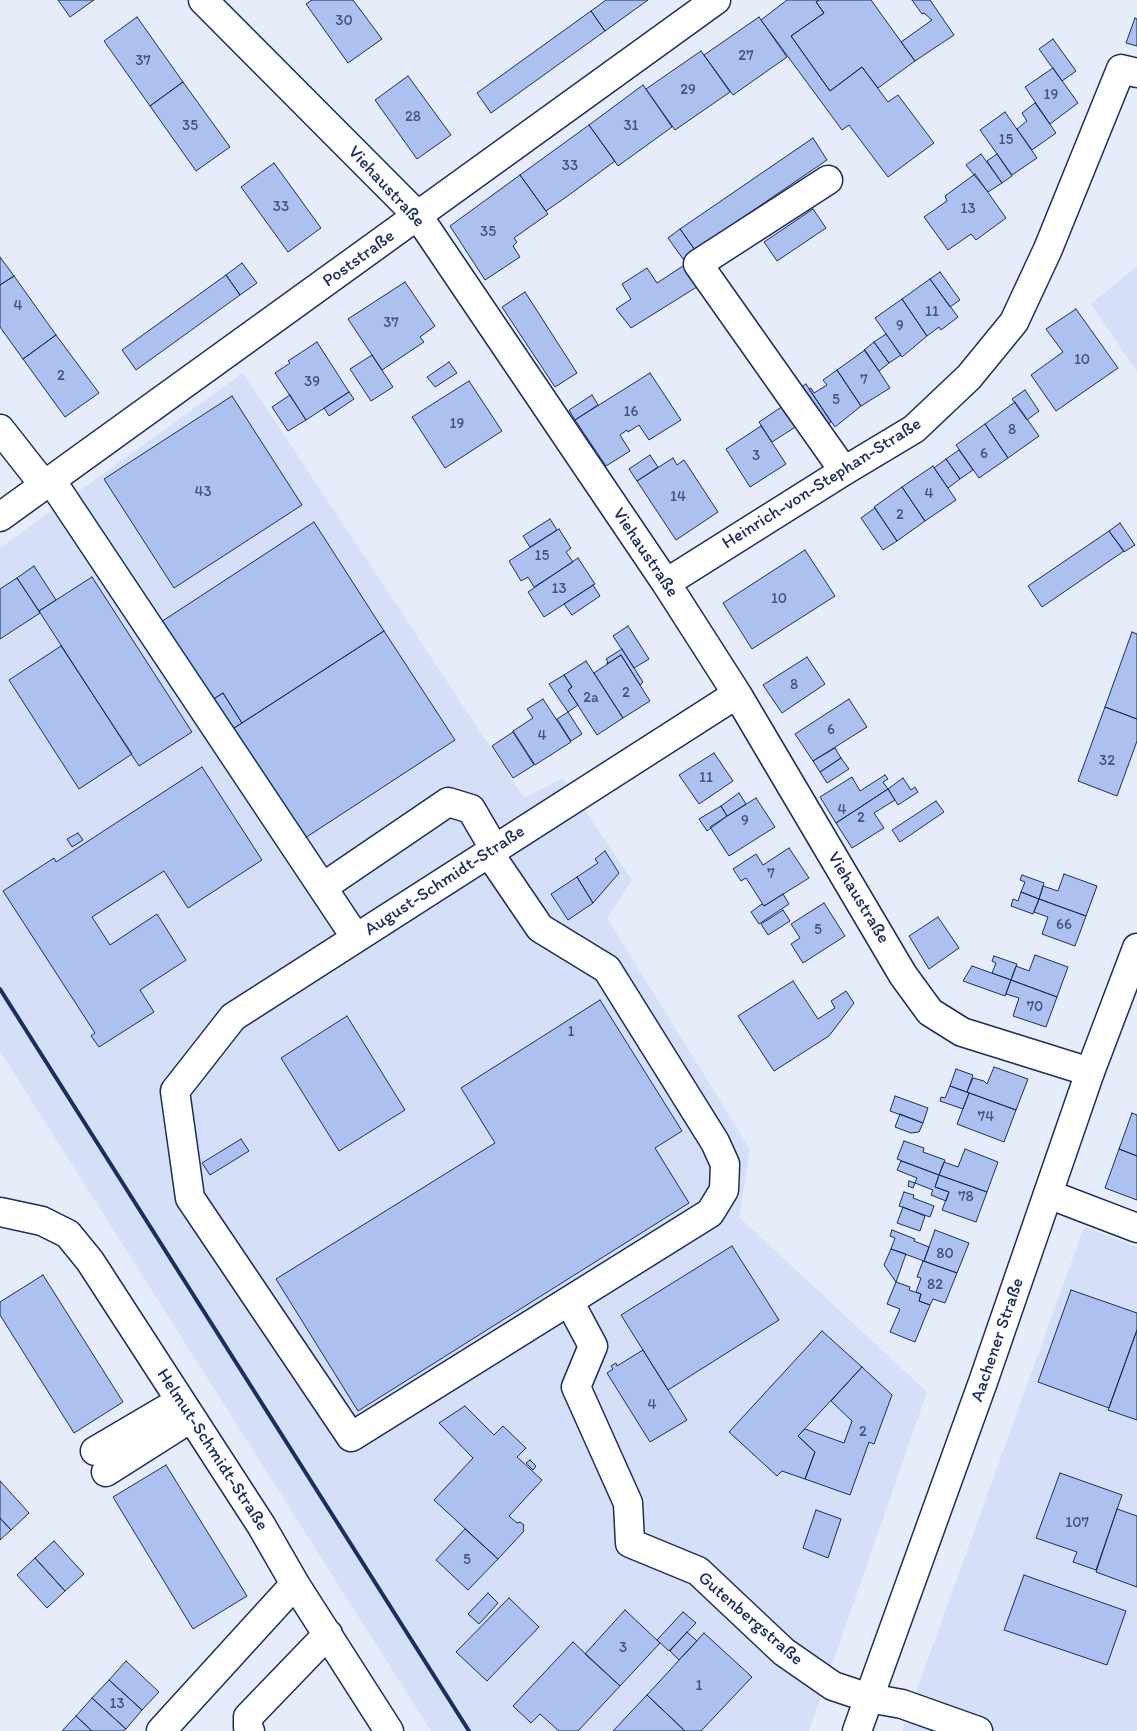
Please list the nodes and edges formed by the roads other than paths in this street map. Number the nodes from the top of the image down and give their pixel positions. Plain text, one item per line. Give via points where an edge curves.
1 (203, 0) edge
2 (716, 0) edge
3 (1137, 73) edge
4 (828, 180) dead end
5 (418, 216) junction
6 (0, 429) edge
7 (844, 470) junction
8 (48, 483) junction
9 (0, 517) edge
10 (666, 583) junction
11 (737, 694) junction
12 (492, 851) junction
13 (323, 887) junction
14 (356, 938) junction
15 (1137, 948) edge
16 (1090, 1072) junction
17 (1048, 1194) junction
18 (0, 1212) edge
19 (1137, 1228) edge
20 (569, 1300) junction
21 (186, 1410) junction
22 (100, 1461) dead end
23 (296, 1584) junction
24 (328, 1634) junction
25 (869, 1698) junction
26 (951, 1727) edge
27 (161, 1731) edge
28 (250, 1731) edge
29 (389, 1731) edge
30 (857, 1731) edge
31 (978, 1731) edge

1 - 5 street, Viehaustraße
2 - 5 street, Poststraße
3 - 7 street, Heinrich-von-Stephan-Straße via 1121,70 1048,249 1014,322 969,377 914,429
4 - 7 street via 698,264
5 - 8 street, Poststraße
5 - 10 street, Viehaustraße
6 - 8 street
7 - 10 street, Heinrich-von-Stephan-Straße
8 - 9 street, Poststraße
8 - 13 street
10 - 11 street, Viehaustraße
11 - 12 street, August-Schmidt-Straße
11 - 16 street, Viehaustraße via 903,975 930,1012 962,1032
12 - 13 street via 471,809 448,802
12 - 14 street, August-Schmidt-Straße
12 - 20 street via 540,928 606,969 715,1142 725,1164 724,1190 710,1213
13 - 14 street
14 - 20 street, August-Schmidt-Straße via 233,1017 175,1091 190,1198 351,1437
15 - 16 street, Aachener Straße
16 - 17 street, Aachener Straße
17 - 19 street
17 - 25 street, Aachener Straße
18 - 21 street, Helmut-Schmidt-Straße via 42,1221 68,1234 90,1261
20 - 25 street, Gutenbergstraße via 592,1346 576,1386 628,1503 630,1543 698,1572 784,1652 833,1686
21 - 22 street
21 - 23 street, Helmut-Schmidt-Straße
23 - 24 street, Helmut-Schmidt-Straße
23 - 27 street
24 - 28 street via 248,1717
24 - 29 street, Helmut-Schmidt-Straße
25 - 26 street, Gutenbergstraße via 902,1704
25 - 30 street, Aachener Straße
26 - 31 street, Gutenbergstraße

